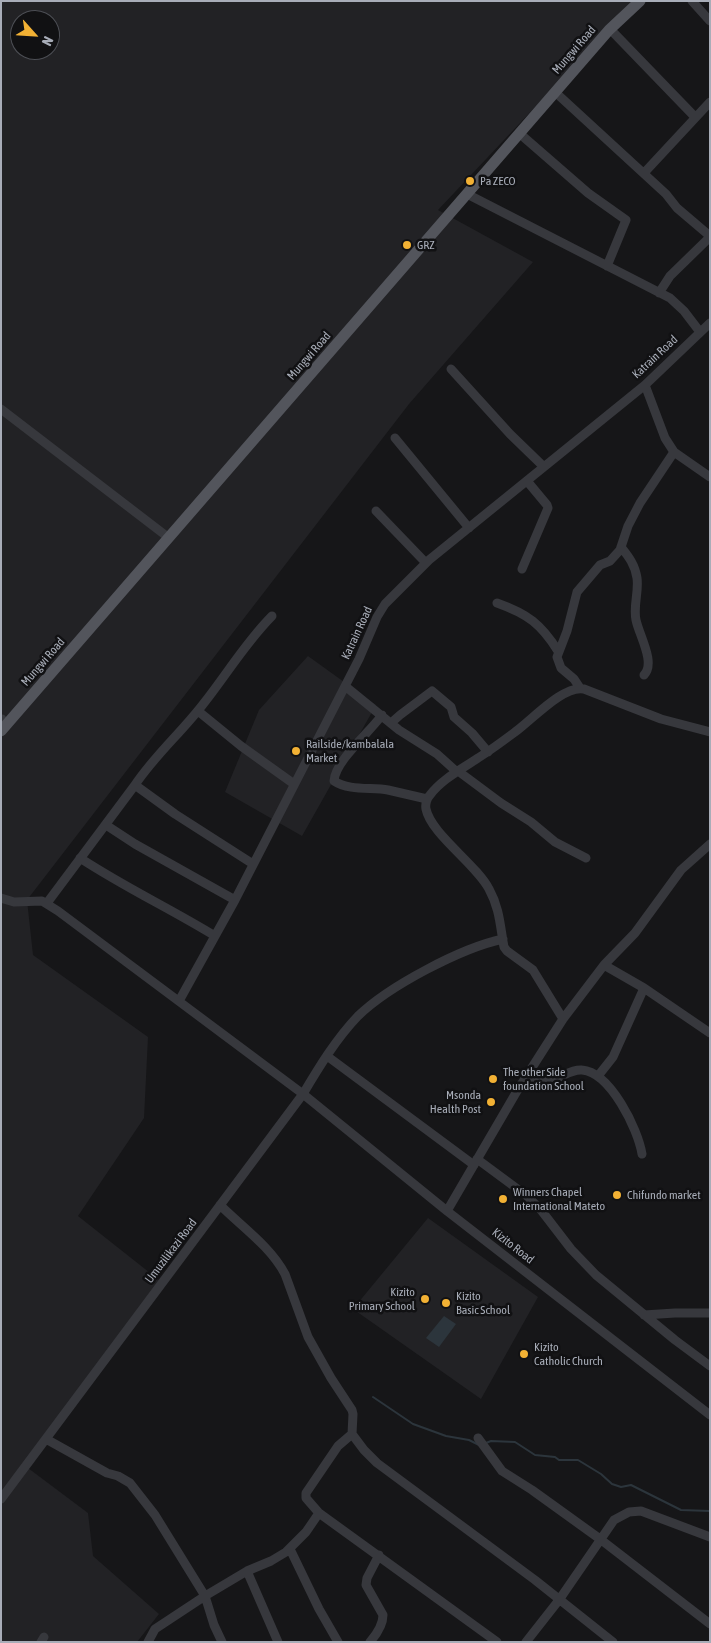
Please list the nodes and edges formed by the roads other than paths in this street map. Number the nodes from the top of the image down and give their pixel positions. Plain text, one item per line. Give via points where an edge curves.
1 (633, 1) edge
2 (640, 1) edge
3 (692, 1) edge
4 (710, 21) edge
5 (610, 29) junction
6 (555, 92) junction
7 (710, 102) edge
8 (695, 117) junction
9 (519, 134) junction
10 (644, 173) junction
11 (467, 194) junction
12 (710, 237) edge
13 (607, 266) junction
14 (660, 293) junction
15 (710, 323) edge
16 (700, 332) junction
17 (451, 369) dead end
18 (645, 385) junction
19 (1, 408) edge
20 (395, 438) dead end
21 (674, 452) junction
22 (543, 466) junction
23 (710, 477) edge
24 (527, 480) junction
25 (376, 511) dead end
26 (469, 528) junction
27 (166, 536) junction
28 (621, 547) junction
29 (426, 563) junction
30 (522, 569) dead end
31 (497, 603) dead end
32 (272, 616) dead end
33 (558, 651) junction
34 (644, 675) dead end
35 (345, 686) junction
36 (580, 688) junction
37 (198, 710) junction
38 (382, 715) junction
39 (2, 719) edge
40 (391, 723) junction
41 (1, 731) edge
42 (710, 732) edge
43 (488, 752) junction
44 (457, 772) junction
45 (294, 784) junction
46 (135, 785) junction
47 (427, 799) junction
48 (106, 825) junction
49 (710, 844) edge
50 (80, 858) junction
51 (586, 858) dead end
52 (253, 864) junction
53 (1, 898) edge
54 (235, 900) junction
55 (46, 903) junction
56 (215, 936) junction
57 (503, 939) junction
58 (604, 965) junction
59 (644, 988) junction
60 (179, 1001) junction
61 (563, 1019) junction
62 (710, 1033) edge
63 (327, 1056) junction
64 (598, 1076) junction
65 (522, 1082) junction
66 (303, 1094) junction
67 (642, 1154) dead end
68 (475, 1162) junction
69 (220, 1205) junction
70 (447, 1211) junction
71 (710, 1314) edge
72 (644, 1315) junction
73 (710, 1366) edge
74 (710, 1414) edge
75 (352, 1434) junction
76 (478, 1438) dead end
77 (46, 1439) junction
78 (1, 1499) edge
79 (319, 1513) junction
80 (710, 1537) edge
81 (600, 1539) junction
82 (290, 1549) junction
83 (378, 1555) junction
84 (247, 1571) junction
85 (205, 1596) junction
86 (559, 1600) junction
87 (710, 1624) edge
88 (374, 1640) edge
89 (148, 1642) edge
90 (222, 1642) edge
91 (278, 1642) edge
92 (338, 1642) edge
93 (497, 1642) edge
94 (526, 1642) edge
95 (613, 1642) edge

1 - 27 main road, Mungwi Road via 597,37
2 - 5 main road, Mungwi Road
3 - 4 street
5 - 6 main road, Mungwi Road
5 - 8 street
6 - 9 main road, Mungwi Road
6 - 10 street
7 - 8 street
8 - 10 street
9 - 11 main road, Mungwi Road
9 - 13 street via 588,193 626,220
10 - 12 street
11 - 13 street
11 - 27 main road, Mungwi Road
12 - 14 street via 670,276
13 - 14 street
14 - 16 street via 676,303
15 - 16 street, Katrain Road
16 - 18 street, Katrain Road
17 - 22 street
18 - 21 street via 665,438
18 - 22 street, Katrain Road
19 - 27 street
20 - 26 street
21 - 23 street
21 - 28 street via 640,503
22 - 24 street, Katrain Road
24 - 26 street, Katrain Road
24 - 30 street via 548,508
25 - 29 street
26 - 29 street, Katrain Road
27 - 39 main road, Mungwi Road
27 - 41 main road, Mungwi Road
28 - 33 street via 614,558 600,565 577,592
28 - 34 street via 632,563 637,580 635,616 648,662
29 - 35 street, Katrain Road via 381,610
31 - 33 street via 520,612 544,630
32 - 37 street
33 - 36 street via 559,666
35 - 38 street
35 - 45 street, Katrain Road
36 - 42 street via 661,719
36 - 43 street via 564,692
37 - 45 street
37 - 46 street
38 - 40 street
38 - 47 street via 351,750 334,781
40 - 43 street via 429,693 435,692 452,707 454,717
40 - 44 street via 437,754
43 - 44 street
44 - 47 street
44 - 51 street via 555,842
45 - 52 street, Katrain Road
46 - 48 street
46 - 52 street
47 - 57 street via 426,809 432,821 489,888 499,913
48 - 50 street
48 - 54 street
49 - 58 street via 681,870 635,933
50 - 55 street
50 - 56 street
52 - 54 street, Katrain Road
53 - 55 street
54 - 56 street, Katrain Road
55 - 60 street, Kizito Road
56 - 60 street, Katrain Road
57 - 61 street via 507,951 533,970
57 - 63 street, Umuzilikazi Road via 470,949 427,970 374,1003 358,1016
58 - 59 street
58 - 61 street
59 - 62 street
59 - 64 street via 613,1057
60 - 66 street, Kizito Road
61 - 65 street
63 - 66 street, Umuzilikazi Road
63 - 68 street
64 - 65 street via 580,1069 550,1080
64 - 67 street via 626,1112
65 - 68 street
66 - 69 street, Umuzilikazi Road
66 - 70 street, Kizito Road
68 - 70 street
68 - 72 street via 527,1196 583,1262
69 - 75 street via 280,1265 308,1337 352,1410
69 - 77 street, Umuzilikazi Road
70 - 74 street, Kizito Road
71 - 72 street
72 - 73 street
75 - 79 street via 338,1446 306,1493 306,1498
75 - 86 street via 377,1463
76 - 81 street via 502,1471
77 - 78 street, Umuzilikazi Road
77 - 85 street via 130,1483 155,1514
79 - 82 street
79 - 83 street
80 - 81 street via 641,1511 629,1512 614,1520
81 - 86 street
81 - 87 street
82 - 84 street
82 - 92 street
83 - 88 street via 366,1582 384,1615
83 - 93 street
84 - 85 street
84 - 91 street
85 - 89 street via 155,1629
85 - 90 street
86 - 94 street
86 - 95 street

